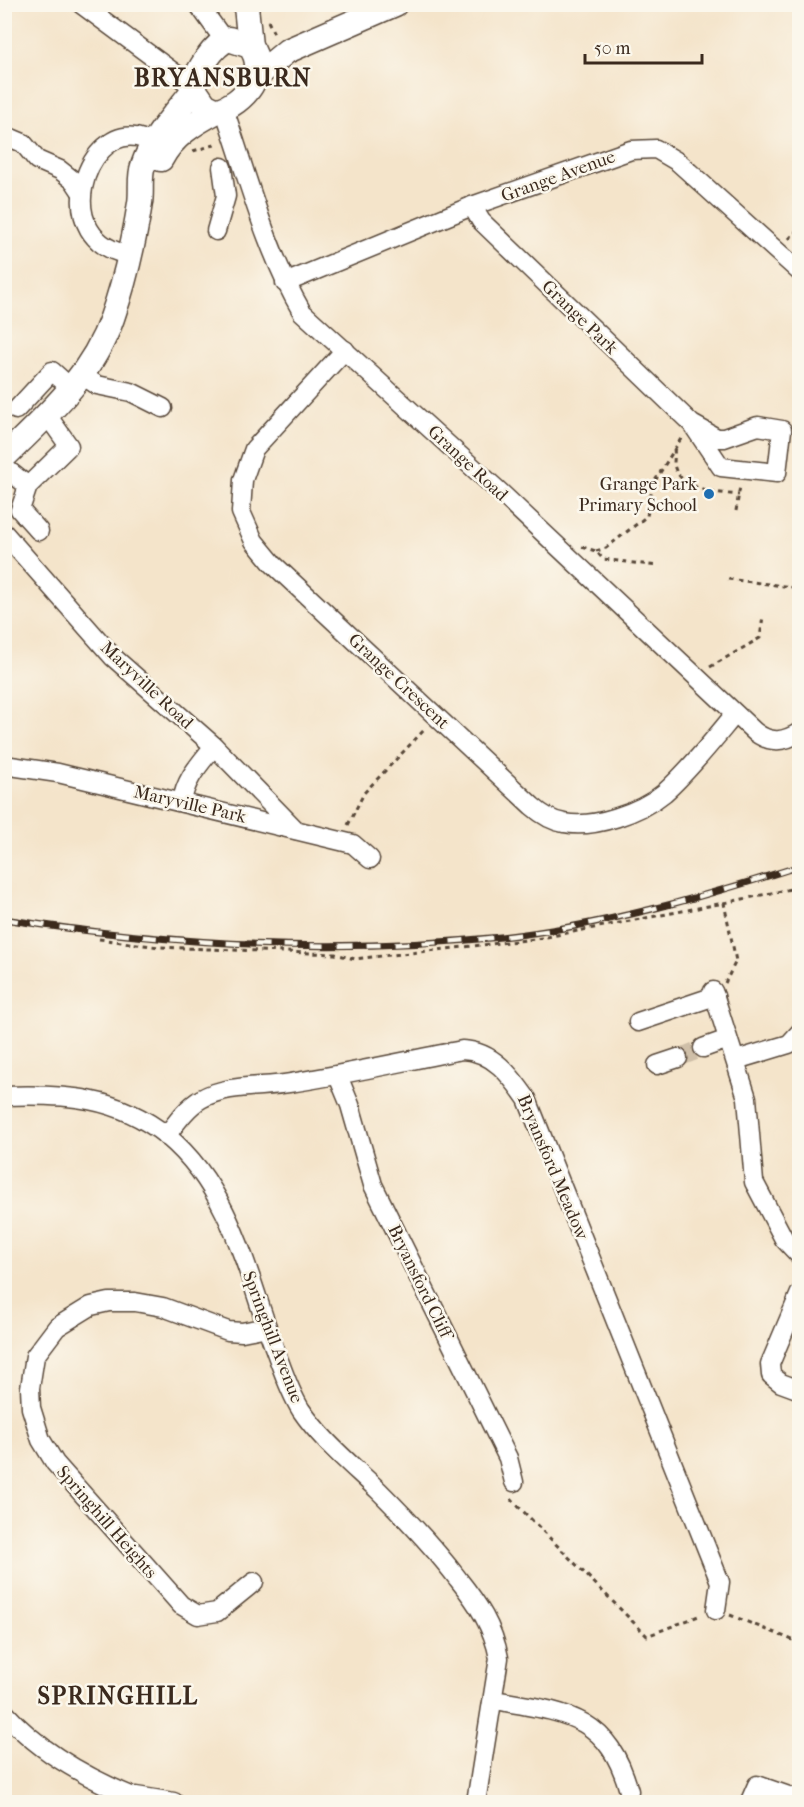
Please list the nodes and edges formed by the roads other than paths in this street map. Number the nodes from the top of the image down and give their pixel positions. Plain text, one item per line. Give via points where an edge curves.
1 (81, 4) edge
2 (198, 4) edge
3 (395, 4) edge
4 (247, 5) edge
5 (239, 45) junction
6 (287, 51) junction
7 (257, 76) junction
8 (193, 88) junction
9 (220, 110) junction
10 (4, 135) edge
11 (153, 143) junction
12 (93, 160) junction
13 (222, 167) dead end
14 (60, 170) junction
15 (82, 193) junction
16 (140, 200) junction
17 (255, 206) junction
18 (472, 206) junction
19 (130, 255) junction
20 (800, 272) edge
21 (285, 283) junction
22 (345, 350) junction
23 (77, 382) junction
24 (10, 405) edge
25 (163, 408) dead end
26 (41, 421) junction
27 (692, 424) junction
28 (724, 438) junction
29 (4, 458) edge
30 (716, 459) junction
31 (4, 467) edge
32 (28, 486) junction
33 (39, 531) dead end
34 (4, 533) edge
35 (735, 714) junction
36 (800, 732) edge
37 (213, 746) junction
38 (4, 765) edge
39 (182, 802) junction
40 (296, 830) junction
41 (370, 859) dead end
42 (638, 1022) dead end
43 (728, 1039) junction
44 (796, 1040) edge
45 (703, 1048) tunnel mouth
46 (678, 1058) tunnel mouth
47 (736, 1060) junction
48 (657, 1065) dead end
49 (338, 1076) junction
50 (4, 1096) edge
51 (166, 1136) junction
52 (800, 1256) edge
53 (800, 1293) edge
54 (267, 1327) junction
55 (800, 1390) edge
56 (514, 1482) road end
57 (255, 1582) dead end
58 (716, 1610) road end
59 (494, 1700) junction
60 (4, 1713) edge
61 (629, 1791) dead end
62 (122, 1793) junction
63 (800, 1800) edge
64 (750, 1801) dead end
65 (146, 1803) edge
66 (174, 1803) edge
67 (476, 1803) edge

1 - 8 street
2 - 5 street
3 - 6 main road
4 - 5 main road
5 - 6 main road
5 - 7 main road via 258,65
5 - 8 main road via 208,59
6 - 7 main road
7 - 9 main road via 239,100
8 - 9 main road via 205,105
8 - 11 main road
9 - 16 main road via 190,125 167,148
9 - 17 street, Grange Road via 234,139
10 - 14 street via 23,143 37,160
11 - 12 street via 134,136 124,138 106,147
11 - 16 main road via 142,168
12 - 14 street via 80,168
12 - 15 street
13 - 17 street via 226,196 220,222
14 - 15 street
15 - 19 street via 82,211 92,235 105,248
16 - 19 main road
17 - 21 street, Grange Road
18 - 20 street, Grange Avenue via 631,150 656,149 678,162
18 - 21 street, Grange Avenue
18 - 27 street, Grange Park via 481,221
19 - 23 main road via 112,318
21 - 22 street, Grange Road via 302,312
22 - 35 street, Grange Road
22 - 35 street, Grange Crescent via 254,449 243,480 241,512 254,541 273,564 541,814 551,819 574,824 640,807 664,793
23 - 24 street via 52,371
23 - 25 street via 131,392
23 - 26 main road
24 - 26 street
26 - 29 main road
26 - 32 street via 69,446
27 - 28 street
27 - 30 street
28 - 30 street
28 - 30 street via 758,426 782,429 777,473 721,467
31 - 32 street
32 - 33 street via 20,510
34 - 37 street, Maryville Road via 113,657
35 - 36 street, Grange Road via 770,740 787,740
37 - 39 street via 194,770
37 - 40 street, Maryville Road
38 - 39 street, Maryville Park via 58,773
39 - 40 street, Maryville Park
40 - 41 street, Maryville Park via 353,844
42 - 43 street via 714,993
43 - 45 street
43 - 47 street
44 - 47 street
46 - 48 street
47 - 52 street via 747,1098 754,1182 784,1239
49 - 51 street, Bryansford Meadow via 264,1088 225,1089 199,1100
49 - 56 street, Bryansford Cliff via 374,1185 508,1458
49 - 58 street, Bryansford Meadow via 473,1050 503,1069 527,1100 720,1582
50 - 51 street, Springhill Avenue via 55,1094 94,1099 136,1116
51 - 54 street, Springhill Avenue via 192,1159 214,1191 234,1233
53 - 55 street via 770,1364 771,1375
54 - 57 street, Springhill Heights via 228,1331 163,1307 135,1302 91,1306 57,1327 42,1344 35,1356 30,1388 35,1423 59,1471 181,1605 198,1615 217,1611
54 - 59 street, Springhill Avenue via 300,1409 328,1443 432,1546 483,1613 499,1658
59 - 61 street via 532,1706 587,1723 612,1746 621,1761
59 - 67 street, Springhill Avenue
60 - 62 street via 74,1769
62 - 65 street
62 - 66 street
63 - 64 street via 756,1785

